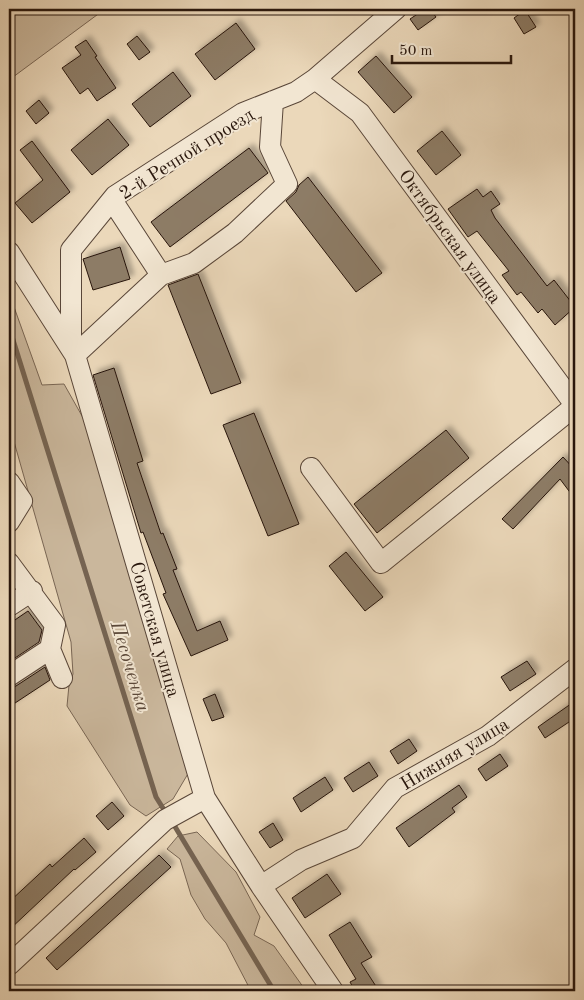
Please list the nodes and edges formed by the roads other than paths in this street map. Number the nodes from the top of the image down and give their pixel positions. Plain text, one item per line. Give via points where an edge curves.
1 (396, 9) edge
2 (315, 79) junction
3 (273, 101) junction
4 (112, 200) junction
5 (9, 252) edge
6 (161, 275) junction
7 (75, 355) junction
8 (575, 405) edge
9 (311, 468) dead end
10 (9, 482) edge
11 (9, 522) edge
12 (9, 563) edge
13 (32, 591) junction
14 (9, 606) edge
15 (50, 649) junction
16 (575, 669) edge
17 (9, 676) edge
18 (62, 678) dead end
19 (205, 798) junction
20 (261, 886) junction
21 (9, 965) edge
22 (333, 991) edge

1 - 2 street, 2-й Речной проезд
2 - 3 street, 2-й Речной проезд via 296,92
2 - 8 street, Октябрьская улица via 360,113
3 - 4 street, 2-й Речной проезд via 243,113
3 - 6 street via 270,147 287,184 235,233 194,263
4 - 6 street
4 - 7 street, 2-й Речной проезд via 72,250 70,339
5 - 7 street, Советская улица
6 - 7 street
7 - 19 street, Советская улица
8 - 9 street via 381,563
10 - 11 street via 22,501
12 - 13 street
13 - 14 street
13 - 15 street via 54,625
15 - 17 street
15 - 18 street
16 - 20 street, Нижняя улица via 488,736 395,788 354,838 300,860
19 - 20 street, Советская улица
19 - 21 street via 165,820
20 - 22 street, Советская улица

